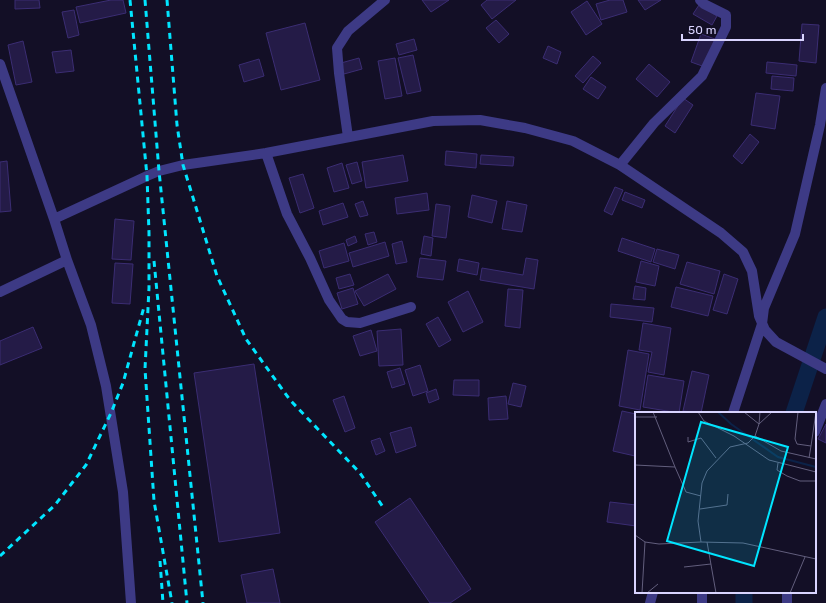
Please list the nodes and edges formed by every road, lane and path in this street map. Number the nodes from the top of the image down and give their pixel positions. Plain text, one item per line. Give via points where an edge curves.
1 (385, 0) edge
2 (700, 0) edge
3 (0, 64) edge
4 (826, 88) edge
5 (348, 137) junction
6 (266, 153) junction
7 (620, 165) junction
8 (54, 219) junction
9 (67, 260) junction
10 (0, 292) edge
11 (411, 307) dead end
12 (762, 324) junction
13 (825, 369) edge
14 (826, 404) edge
15 (733, 412) edge
16 (816, 429) edge
17 (653, 593) edge
18 (131, 603) edge
19 (650, 603) edge

1 - 5 street via 348,30 337,48
2 - 7 street via 726,15 726,27 702,76 654,123
3 - 8 street
4 - 12 street via 795,234 764,308
5 - 6 street
5 - 7 street via 433,121 480,120 525,128 573,142
6 - 8 street via 159,171
6 - 11 street via 287,214 329,300 342,319 360,323
7 - 12 street via 721,233 743,252 752,271
8 - 9 street
9 - 10 street
9 - 18 street via 91,325 106,386 123,492
12 - 13 street via 776,342
12 - 15 street
14 - 16 street
17 - 19 street

